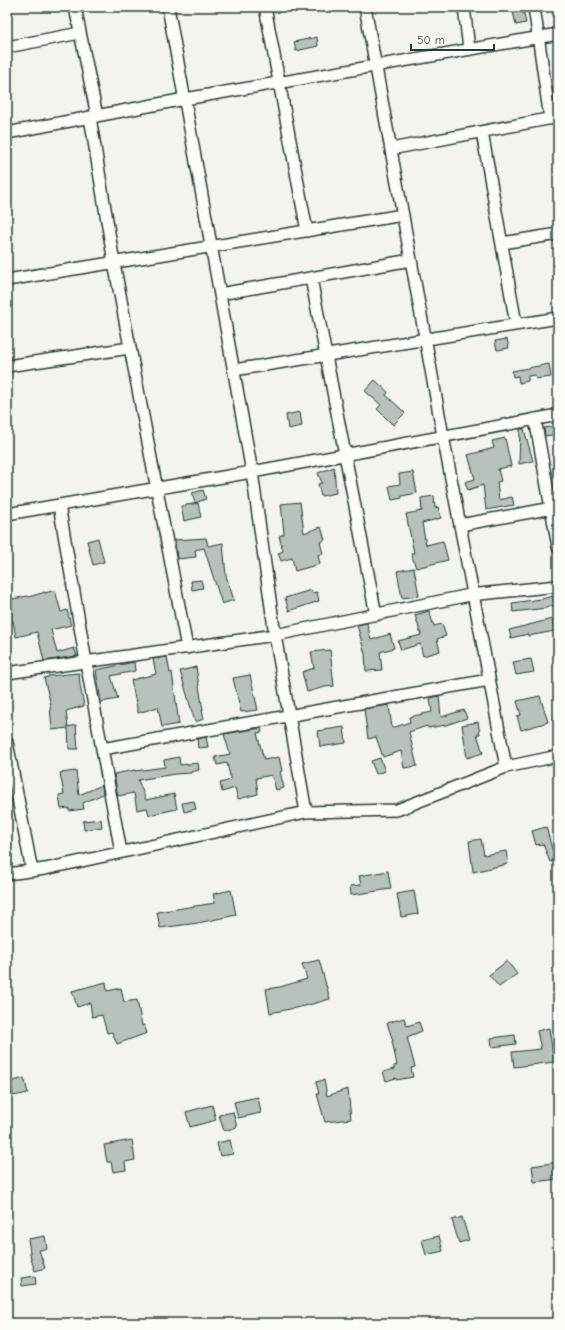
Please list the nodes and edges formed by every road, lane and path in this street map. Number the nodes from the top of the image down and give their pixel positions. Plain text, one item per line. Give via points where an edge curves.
1 (75, 7) edge
2 (168, 7) edge
3 (265, 7) edge
4 (365, 7) edge
5 (464, 7) edge
6 (534, 7) edge
7 (80, 33) junction
8 (558, 34) edge
9 (538, 37) junction
10 (7, 47) edge
11 (469, 49) junction
12 (376, 66) junction
13 (279, 83) junction
14 (185, 99) junction
15 (94, 117) junction
16 (554, 118) edge
17 (482, 132) junction
18 (7, 133) edge
19 (391, 148) junction
20 (403, 215) junction
21 (307, 231) junction
22 (558, 234) edge
23 (502, 243) junction
24 (211, 247) junction
25 (411, 260) junction
26 (114, 262) junction
27 (312, 278) junction
28 (7, 280) edge
29 (220, 294) junction
30 (558, 318) edge
31 (516, 324) junction
32 (425, 339) junction
33 (130, 348) junction
34 (326, 355) junction
35 (7, 366) edge
36 (234, 370) junction
37 (558, 415) edge
38 (535, 419) junction
39 (443, 436) junction
40 (345, 455) junction
41 (252, 472) junction
42 (157, 488) junction
43 (59, 505) junction
44 (555, 508) edge
45 (7, 514) edge
46 (460, 525) junction
47 (558, 547) edge
48 (558, 586) edge
49 (473, 595) junction
50 (376, 615) junction
51 (275, 635) junction
52 (187, 648) junction
53 (86, 662) junction
54 (7, 673) edge
55 (489, 680) junction
56 (289, 715) junction
57 (7, 742) edge
58 (102, 749) junction
59 (558, 756) edge
60 (506, 767) junction
61 (9, 768) edge
62 (306, 812) junction
63 (121, 852) junction
64 (32, 871) junction
65 (7, 874) edge

1 - 7 street
2 - 14 street
3 - 13 street
4 - 12 street
5 - 11 street
6 - 9 street
7 - 10 street
7 - 15 street
8 - 9 street
9 - 11 street
9 - 16 street
11 - 12 street
12 - 13 street
12 - 19 street
13 - 14 street
13 - 21 street
14 - 15 street
14 - 24 street
15 - 18 street
15 - 26 street
16 - 17 street
17 - 19 street
17 - 23 street
19 - 20 street
20 - 21 street
20 - 25 street
21 - 24 street
22 - 23 street
23 - 31 street
24 - 26 street
24 - 29 street
25 - 27 street
25 - 32 street
26 - 28 street
26 - 33 street
27 - 29 street
27 - 34 street
29 - 36 street
30 - 31 street
31 - 32 street
32 - 34 street
32 - 39 street
33 - 35 street
33 - 42 street
34 - 36 street
34 - 40 street
36 - 41 street
37 - 38 street
38 - 39 street
38 - 44 street
39 - 40 street
39 - 46 street
40 - 41 street
40 - 50 street
41 - 42 street
41 - 51 street
42 - 43 street
42 - 52 street
43 - 45 street
43 - 53 street
44 - 46 street
44 - 47 street
46 - 49 street
48 - 49 street
49 - 50 street
49 - 55 street
50 - 51 street
51 - 52 street
51 - 56 street
52 - 53 street
53 - 54 street
53 - 58 street
55 - 56 street
55 - 60 street
56 - 58 street
56 - 62 street
57 - 61 street
58 - 63 street
59 - 60 street
60 - 62 street via 397,810
61 - 64 street
62 - 63 street
63 - 64 street
64 - 65 street

